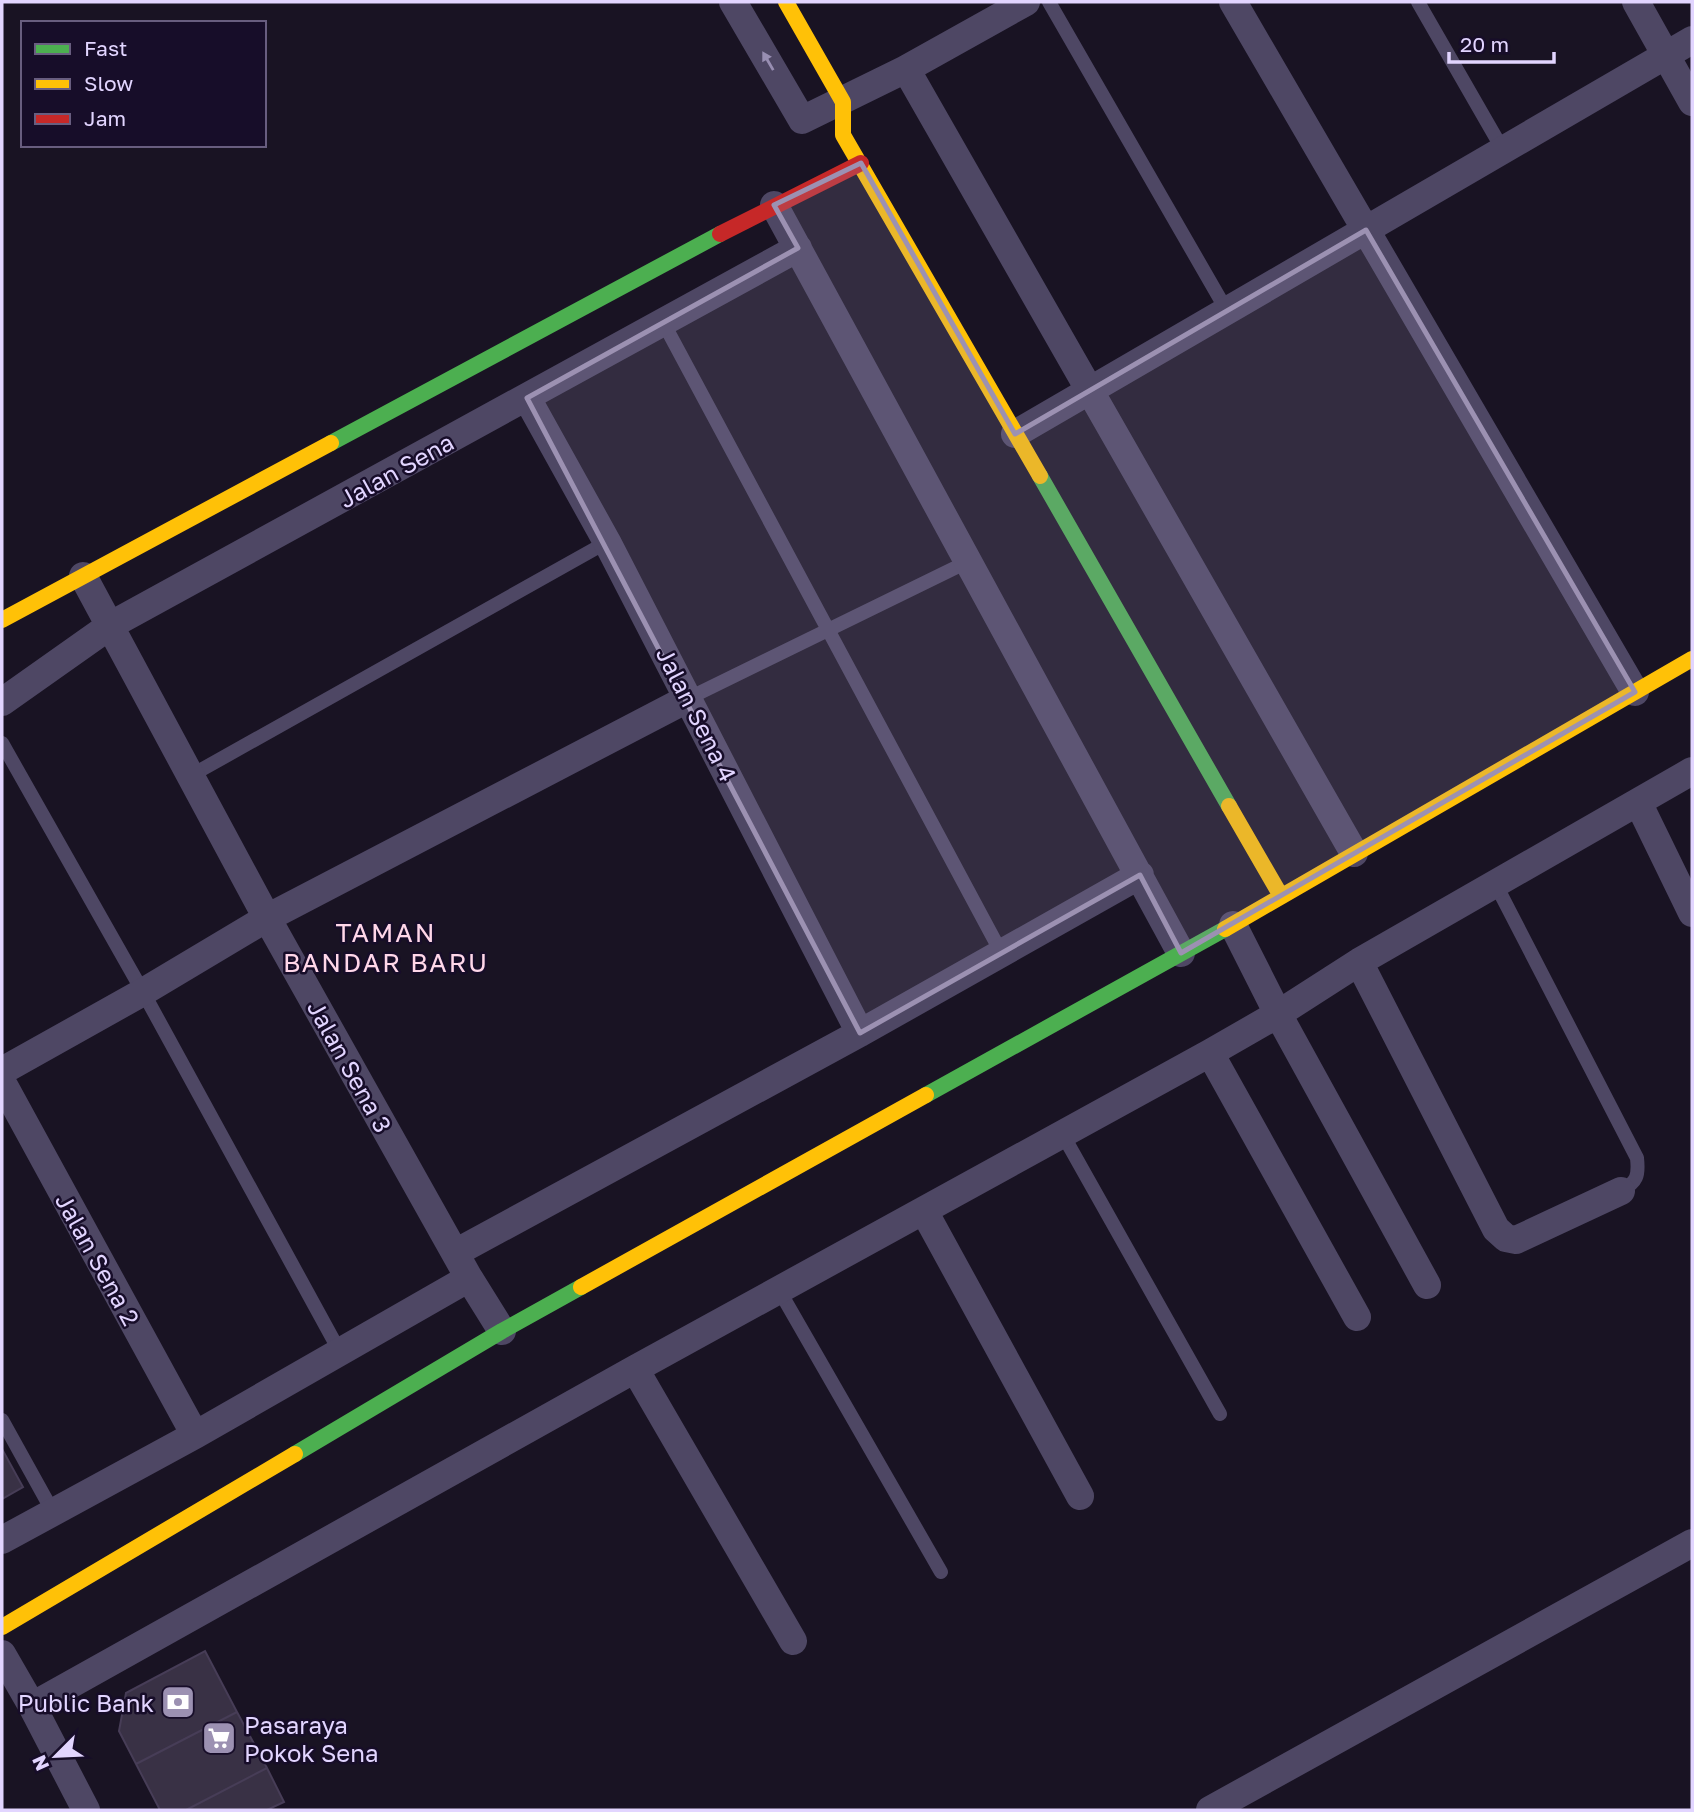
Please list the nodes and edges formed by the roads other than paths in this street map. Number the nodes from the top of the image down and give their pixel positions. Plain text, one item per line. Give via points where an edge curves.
1 (733, 2) edge
2 (786, 2) edge
3 (1026, 2) edge
4 (1049, 2) edge
5 (1233, 2) edge
6 (1418, 2) edge
7 (1636, 2) edge
8 (1692, 40) edge
9 (1666, 55) junction
10 (906, 69) junction
11 (843, 102) junction
12 (1692, 102) edge
13 (802, 120) junction
14 (844, 135) junction
15 (1503, 150) junction
16 (861, 163) junction
17 (774, 205) junction
18 (1366, 230) junction
19 (798, 248) junction
20 (1227, 311) junction
21 (663, 322) junction
22 (1090, 390) junction
23 (527, 398) junction
24 (1015, 434) junction
25 (607, 542) junction
26 (967, 562) junction
27 (83, 576) junction
28 (2, 620) edge
29 (111, 625) junction
30 (828, 630) junction
31 (1692, 659) edge
32 (1635, 692) junction
33 (689, 698) junction
34 (2, 702) edge
35 (2, 743) edge
36 (1692, 771) edge
37 (192, 775) junction
38 (1638, 802) junction
39 (1354, 853) junction
40 (1139, 875) junction
41 (1496, 885) junction
42 (1281, 896) junction
43 (1692, 913) edge
44 (267, 918) junction
45 (1233, 925) junction
46 (1181, 953) junction
47 (1002, 954) junction
48 (1359, 962) junction
49 (143, 992) junction
50 (1278, 1014) junction
51 (860, 1033) junction
52 (1210, 1053) junction
53 (2, 1071) edge
54 (2, 1082) edge
55 (1063, 1135) junction
56 (1621, 1191) joint
57 (924, 1211) junction
58 (455, 1253) junction
59 (469, 1278) junction
60 (1427, 1286) dead end
61 (779, 1290) junction
62 (1357, 1317) dead end
63 (502, 1331) junction
64 (341, 1352) junction
65 (635, 1369) junction
66 (1220, 1414) dead end
67 (2, 1420) edge
68 (195, 1435) junction
69 (1080, 1496) dead end
70 (53, 1512) junction
71 (2, 1540) edge
72 (1692, 1543) edge
73 (941, 1572) dead end
74 (2, 1627) edge
75 (793, 1641) dead end
76 (2, 1654) edge
77 (32, 1706) junction
78 (86, 1810) edge
79 (1210, 1810) edge

13 -> 1 street
2 - 11 street
3 - 10 street
4 - 20 lane
5 - 18 street
6 - 15 lane
7 - 9 street
8 - 9 street
9 - 12 street
9 - 15 street
10 - 11 street
10 - 22 street
11 - 13 street
11 - 14 street
13 - 14 street
14 - 16 street
15 - 18 street
16 - 17 street
16 - 24 street
17 - 19 street
17 - 27 street
18 - 20 street
18 - 32 street
19 - 21 street, Jalan Sena
19 - 26 street
20 - 22 street
21 - 23 street, Jalan Sena
21 - 30 lane
22 - 24 street
22 - 39 street
23 - 25 street, Jalan Sena 4
23 - 29 street, Jalan Sena
24 - 42 street
25 - 33 street, Jalan Sena 4
25 - 37 lane
26 - 30 lane
26 - 40 street
27 - 28 street
27 - 29 street, Jalan Sena 3
29 - 34 street, Jalan Sena
29 - 37 street, Jalan Sena 3
30 - 33 lane
30 - 47 lane
31 - 32 street
32 - 39 street
33 - 44 street
33 - 51 street, Jalan Sena 4
35 - 49 lane
36 - 38 street
37 - 44 street, Jalan Sena 3
38 - 41 street
38 - 43 street
39 - 42 street
40 - 46 street
40 - 47 street
41 - 48 street
41 - 56 lane via 1637,1158 1635,1183
42 - 45 street
44 - 49 street
44 - 58 street, Jalan Sena 3
45 - 46 street
45 - 50 street
46 - 63 street
47 - 51 street
48 - 50 street
48 - 56 street via 1496,1229 1506,1238 1516,1240
49 - 53 street
49 - 64 lane
50 - 52 street
50 - 60 street
51 - 58 street
52 - 55 street
52 - 62 street
54 - 68 street, Jalan Sena 2
55 - 57 street
55 - 66 lane
57 - 61 street
57 - 69 street
58 - 59 street, Jalan Sena 3
59 - 63 street, Jalan Sena 3
59 - 64 street
61 - 65 street
61 - 73 lane
63 - 74 street
64 - 68 street
65 - 75 street
65 - 77 street
67 - 70 lane
68 - 70 street
70 - 71 street
72 - 79 street
76 - 77 street
77 - 78 street

